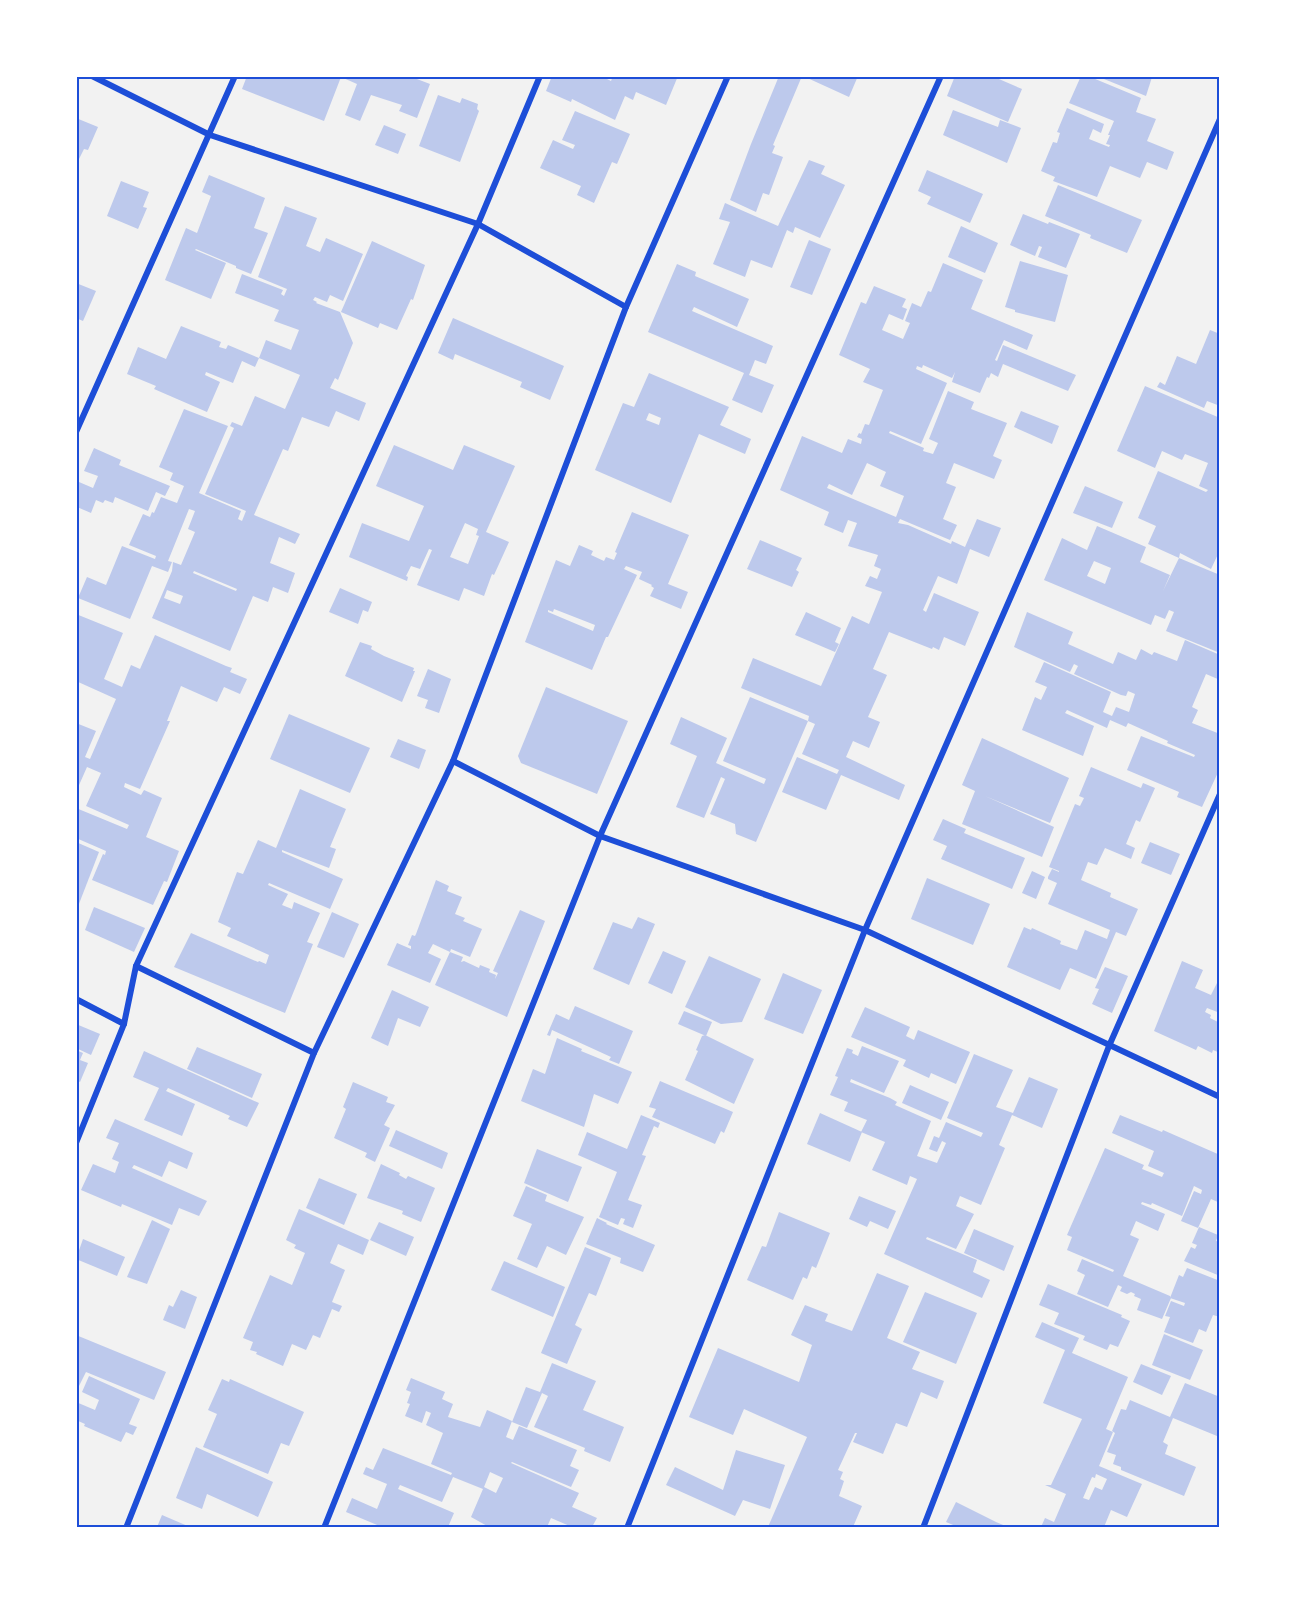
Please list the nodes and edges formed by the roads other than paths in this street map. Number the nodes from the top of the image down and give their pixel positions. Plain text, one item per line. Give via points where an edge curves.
1 (92, 76) edge
2 (235, 76) edge
3 (540, 76) edge
4 (728, 76) edge
5 (942, 76) edge
6 (1220, 119) edge
7 (210, 135) junction
8 (478, 224) junction
9 (626, 307) junction
10 (76, 432) edge
11 (453, 761) junction
12 (1220, 794) edge
13 (600, 836) junction
14 (865, 930) junction
15 (136, 966) junction
16 (76, 999) edge
17 (124, 1024) junction
18 (1109, 1046) junction
19 (314, 1053) junction
20 (1220, 1097) edge
21 (76, 1143) edge
22 (126, 1527) edge
23 (324, 1527) edge
24 (627, 1527) edge
25 (924, 1527) edge

1 - 7 street
2 - 7 street
3 - 8 street
4 - 9 street
5 - 13 street
6 - 14 street
7 - 8 street
7 - 10 street
8 - 9 street
8 - 15 street
9 - 11 street
11 - 13 street
11 - 19 street
12 - 18 street
13 - 14 street
13 - 23 street
14 - 18 street
14 - 24 street
15 - 17 street
15 - 19 street
16 - 17 street
17 - 21 street
18 - 20 street
18 - 25 street
19 - 22 street

